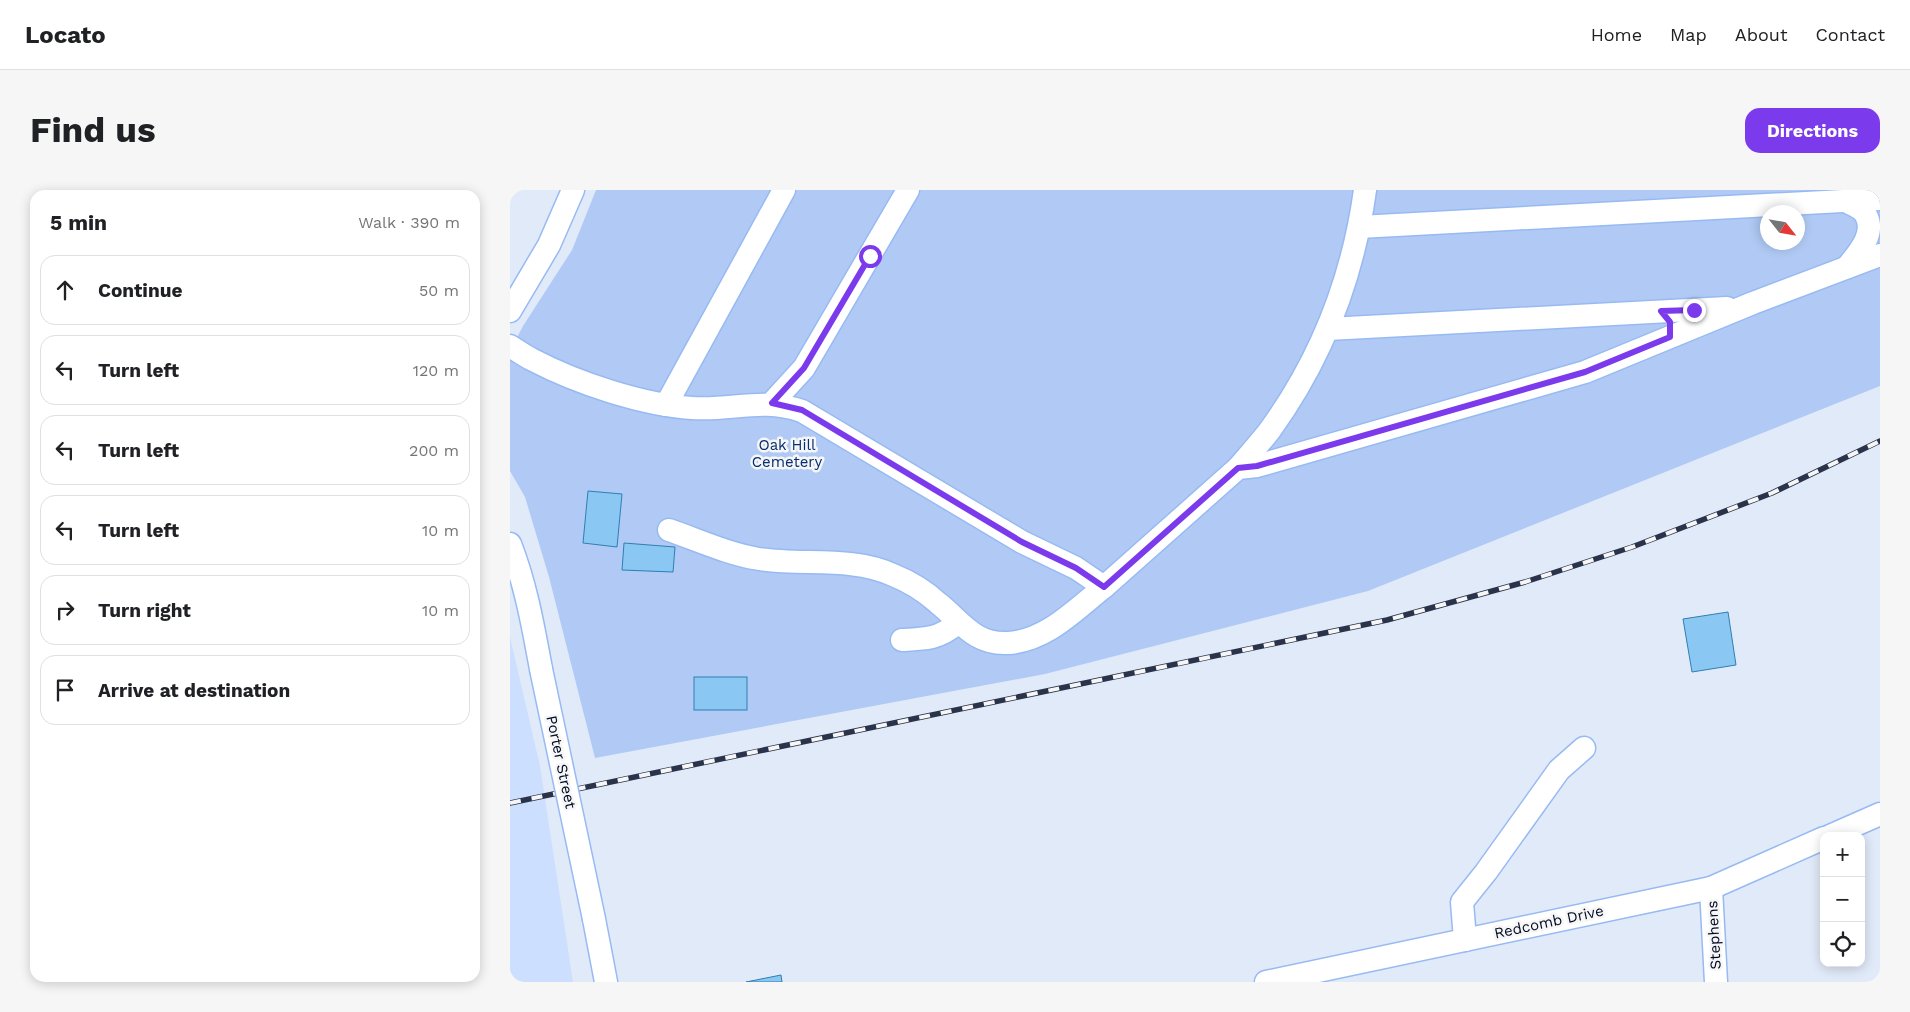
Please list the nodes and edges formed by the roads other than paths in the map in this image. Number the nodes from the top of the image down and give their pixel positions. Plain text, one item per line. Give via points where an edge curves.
1 (573, 190) edge
2 (784, 190) edge
3 (908, 190) edge
4 (1365, 190) edge
5 (1880, 199) edge
6 (1846, 201) junction
7 (1359, 227) junction
8 (1880, 255) edge
9 (1846, 267) junction
10 (1743, 307) junction
11 (510, 311) edge
12 (1661, 311) junction
13 (1328, 329) junction
14 (1670, 337) junction
15 (510, 346) edge
16 (772, 403) junction
17 (666, 405) junction
18 (1238, 468) junction
19 (669, 530) dead end
20 (510, 544) edge
21 (1104, 587) junction
22 (958, 623) junction
23 (902, 640) dead end
24 (1584, 748) dead end
25 (1880, 814) edge
26 (1839, 832) edge
27 (1820, 840) edge
28 (1711, 888) junction
29 (1466, 940) junction
30 (606, 982) edge
31 (1266, 982) edge
32 (1716, 982) edge

1 - 11 street via 549,245
2 - 17 street
3 - 16 street via 804,368
4 - 7 street
5 - 6 street
6 - 7 street
6 - 9 street via 1862,211 1869,224 1867,240
7 - 13 street via 1344,285
8 - 9 street
9 - 10 street
10 - 12 street
10 - 14 street
12 - 13 street
12 - 14 street via 1670,322
13 - 18 street via 1295,392 1269,431
14 - 18 street via 1585,372 1257,466
15 - 17 street via 573,378
16 - 17 street via 711,409
16 - 21 street via 802,410 1022,542 1076,568
18 - 21 street
19 - 22 street via 758,559 855,565 894,575 937,602
20 - 30 street, Porter Street, bridge via 529,604
21 - 22 street via 1047,631 1026,641 993,642 968,632
22 - 23 street via 936,638
24 - 29 street via 1559,770 1462,902
25 - 26 street
27 - 28 street, Redcomb Drive
28 - 29 street, Redcomb Drive
28 - 32 street, Stephens
29 - 31 street, Redcomb Drive

